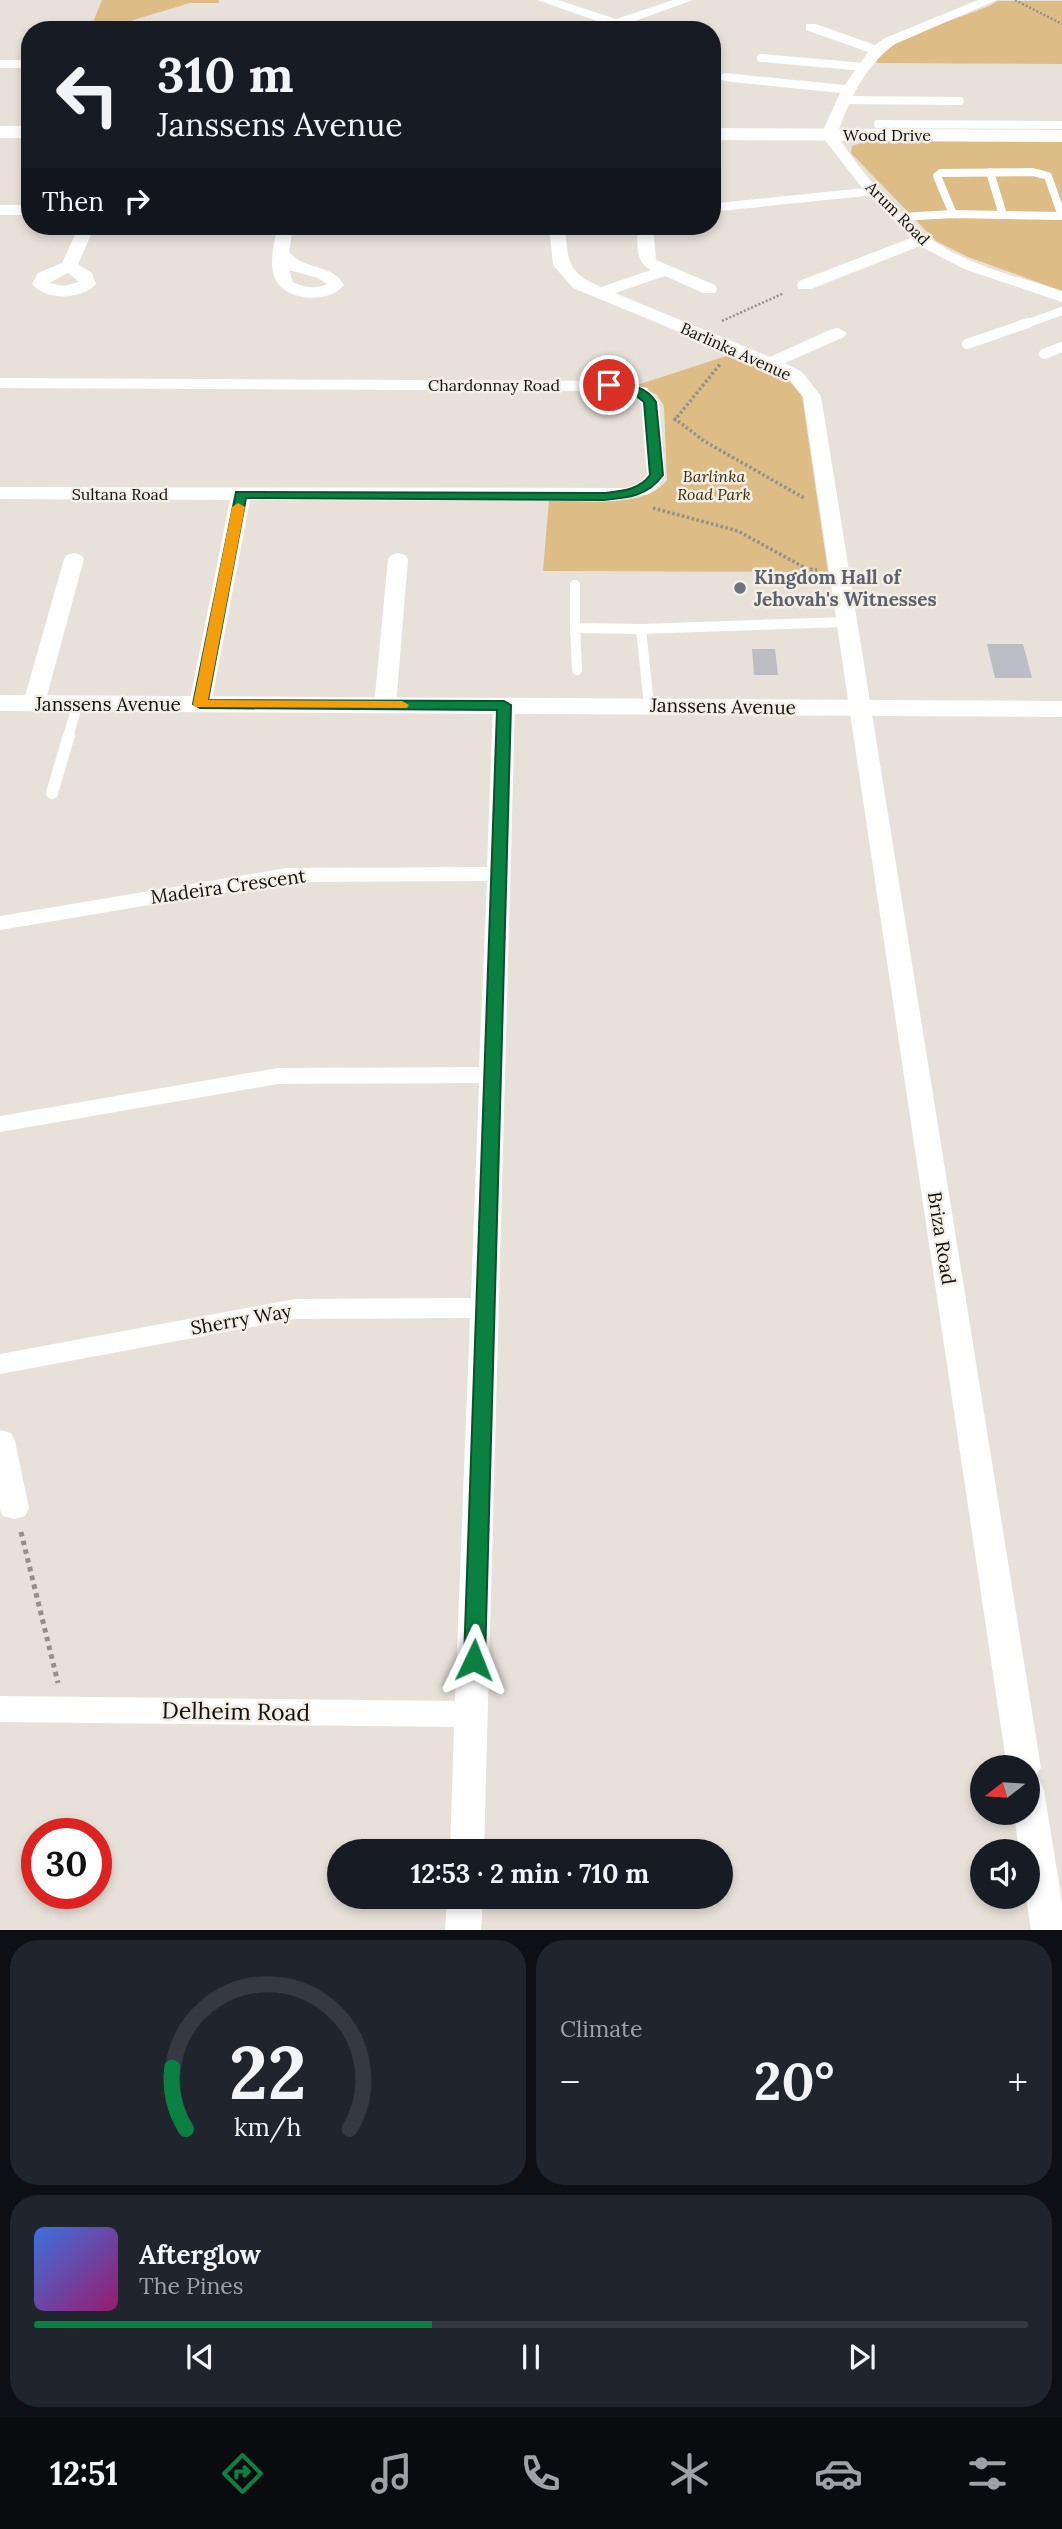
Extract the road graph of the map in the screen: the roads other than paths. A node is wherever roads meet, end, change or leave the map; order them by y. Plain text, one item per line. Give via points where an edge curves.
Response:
1 (544, 0) edge
2 (686, 0) edge
3 (990, 0) edge
4 (609, 21) edge
5 (621, 21) edge
6 (811, 27) dead end
7 (876, 50) junction
8 (761, 58) dead end
9 (0, 64) edge
10 (21, 64) edge
11 (864, 67) junction
12 (724, 78) dead end
13 (848, 95) junction
14 (960, 102) dead end
15 (878, 124) dead end
16 (1062, 125) edge
17 (1038, 130) junction
18 (0, 131) edge
19 (21, 132) edge
20 (721, 134) edge
21 (829, 135) junction
22 (1062, 136) edge
23 (990, 172) junction
24 (875, 191) junction
25 (721, 206) edge
26 (0, 210) edge
27 (21, 210) edge
28 (953, 214) junction
29 (1003, 215) junction
30 (1062, 216) edge
31 (900, 217) junction
32 (83, 235) edge
33 (284, 235) edge
34 (557, 235) edge
35 (646, 235) edge
36 (921, 240) junction
37 (282, 253) dead end
38 (69, 266) dead end
39 (663, 271) junction
40 (805, 285) road end
41 (709, 289) dead end
42 (599, 293) junction
43 (1062, 297) edge
44 (1062, 311) edge
45 (838, 333) dead end
46 (967, 344) dead end
47 (1062, 347) edge
48 (1044, 354) dead end
49 (770, 363) junction
50 (0, 383) edge
51 (0, 494) edge
52 (241, 495) junction
53 (74, 559) dead end
54 (398, 559) dead end
55 (575, 584) dead end
56 (845, 622) junction
57 (575, 628) junction
58 (641, 629) junction
59 (577, 670) dead end
60 (0, 703) edge
61 (34, 703) junction
62 (78, 703) junction
63 (200, 704) junction
64 (385, 705) junction
65 (504, 705) junction
66 (649, 705) junction
67 (860, 708) junction
68 (1062, 709) edge
69 (52, 793) dead end
70 (500, 874) junction
71 (0, 923) edge
72 (494, 1075) junction
73 (0, 1124) edge
74 (485, 1308) junction
75 (0, 1364) edge
76 (0, 1441) edge
77 (14, 1508) road end
78 (0, 1709) edge
79 (473, 1714) junction
80 (1022, 1755) edge
81 (1032, 1825) edge
82 (468, 1839) edge
83 (464, 1909) edge
84 (463, 1930) edge
85 (1049, 1930) edge

1 - 4 street
2 - 5 street
3 - 7 street
6 - 7 street
7 - 11 street
8 - 11 lane
9 - 10 street
11 - 13 street
12 - 13 street
13 - 14 lane
13 - 21 street
15 - 17 lane
16 - 17 lane
17 - 21 street, Wood Drive
17 - 22 street, Wood Drive
18 - 19 street
20 - 21 street, Wood Drive
21 - 24 street, Arum Road
23 - 28 lane via 938,174
23 - 29 lane
23 - 30 lane via 1046,174
24 - 25 lane
24 - 31 street, Arum Road
26 - 27 street
28 - 29 lane
28 - 31 lane
29 - 30 lane
31 - 36 street, Arum Road
32 - 38 street
33 - 37 street
34 - 42 street, Barlinka Avenue via 561,268 579,285
35 - 39 street via 647,259
36 - 40 street
36 - 43 street, Arum Road via 953,258
39 - 41 street
39 - 42 street
42 - 49 street, Barlinka Avenue
44 - 46 lane
45 - 49 street
47 - 48 lane
49 - 56 street, Barlinka Avenue via 796,376 812,397
50 - 52 street, Chardonnay Road via 609,385 634,389 650,402 655,480 640,490 615,495
51 - 52 street, Sultana Road
52 - 63 street
53 - 61 street
54 - 64 street
55 - 57 lane
56 - 58 lane
56 - 67 street, Barlinka Avenue
57 - 58 lane
57 - 59 lane
58 - 66 lane
60 - 61 street, Janssens Avenue
61 - 62 street, Janssens Avenue
62 - 63 street, Janssens Avenue
62 - 69 lane
63 - 64 street, Janssens Avenue
64 - 65 street, Janssens Avenue
65 - 66 street, Janssens Avenue
65 - 70 street
66 - 67 street, Janssens Avenue
67 - 68 street, Janssens Avenue
67 - 80 street, Briza Road
70 - 71 street, Madeira Crescent via 287,875
70 - 72 street
72 - 73 street via 278,1076
72 - 74 street
74 - 75 street, Sherry Way via 295,1309
74 - 79 street
76 - 77 street
78 - 79 street, Delheim Road
79 - 82 street
81 - 85 street
83 - 84 street

